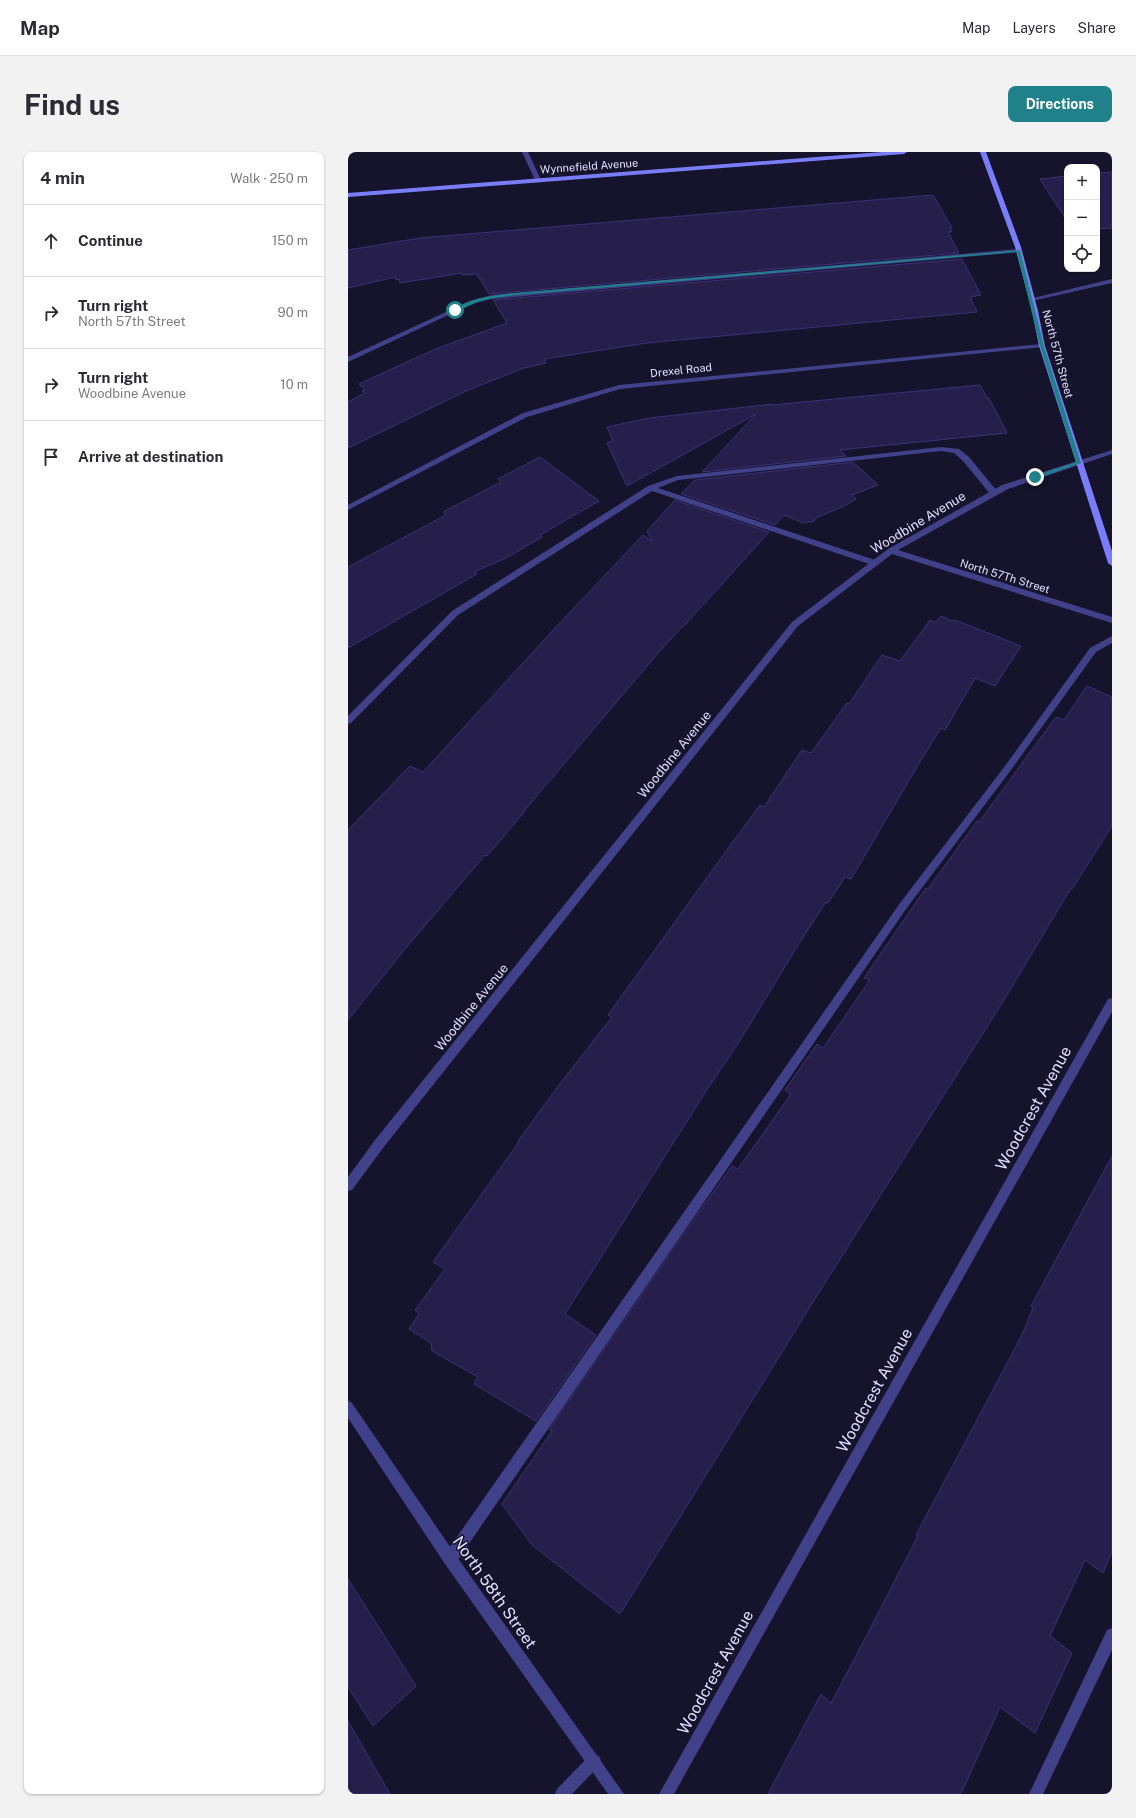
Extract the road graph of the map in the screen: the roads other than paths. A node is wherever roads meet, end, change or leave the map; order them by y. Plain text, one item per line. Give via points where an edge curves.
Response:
1 (525, 152) edge
2 (904, 152) edge
3 (983, 152) edge
4 (538, 180) junction
5 (348, 195) edge
6 (1019, 251) junction
7 (1112, 281) edge
8 (1032, 299) junction
9 (1042, 346) junction
10 (348, 360) edge
11 (1112, 452) edge
12 (1079, 463) junction
13 (651, 488) junction
14 (994, 493) junction
15 (348, 508) edge
16 (891, 551) junction
17 (875, 563) junction
18 (1112, 563) edge
19 (1112, 620) edge
20 (1112, 639) edge
21 (348, 721) edge
22 (1112, 1002) edge
23 (348, 1186) edge
24 (348, 1408) edge
25 (450, 1559) junction
26 (1112, 1635) edge
27 (594, 1761) junction
28 (562, 1794) edge
29 (617, 1794) edge
30 (666, 1794) edge
31 (1036, 1794) edge

1 - 4 street
2 - 4 street, Wynnefield Avenue
3 - 6 street, North 57th Street
4 - 5 street, Wynnefield Avenue
6 - 8 street, North 57th Street
6 - 10 street via 492,297 472,302
7 - 8 street
8 - 9 street, North 57th Street
9 - 12 street, North 57th Street
9 - 15 street, Drexel Road via 620,387 525,415
11 - 12 street, Woodbine Avenue
12 - 14 street, Woodbine Avenue
12 - 18 street, North 57th Street
13 - 14 street via 678,478 941,449 956,451 961,455
13 - 17 street
13 - 21 street via 454,613
14 - 16 street, Woodbine Avenue
16 - 17 street, Woodbine Avenue
16 - 19 street, North 57Th Street
17 - 23 street, Woodbine Avenue via 795,624
20 - 25 street via 1093,650 1008,768 903,906
22 - 30 street, Woodcrest Avenue
24 - 25 street, North 58th Street
25 - 27 street, North 58th Street
26 - 31 street
27 - 28 street
27 - 29 street, North 58th Street

